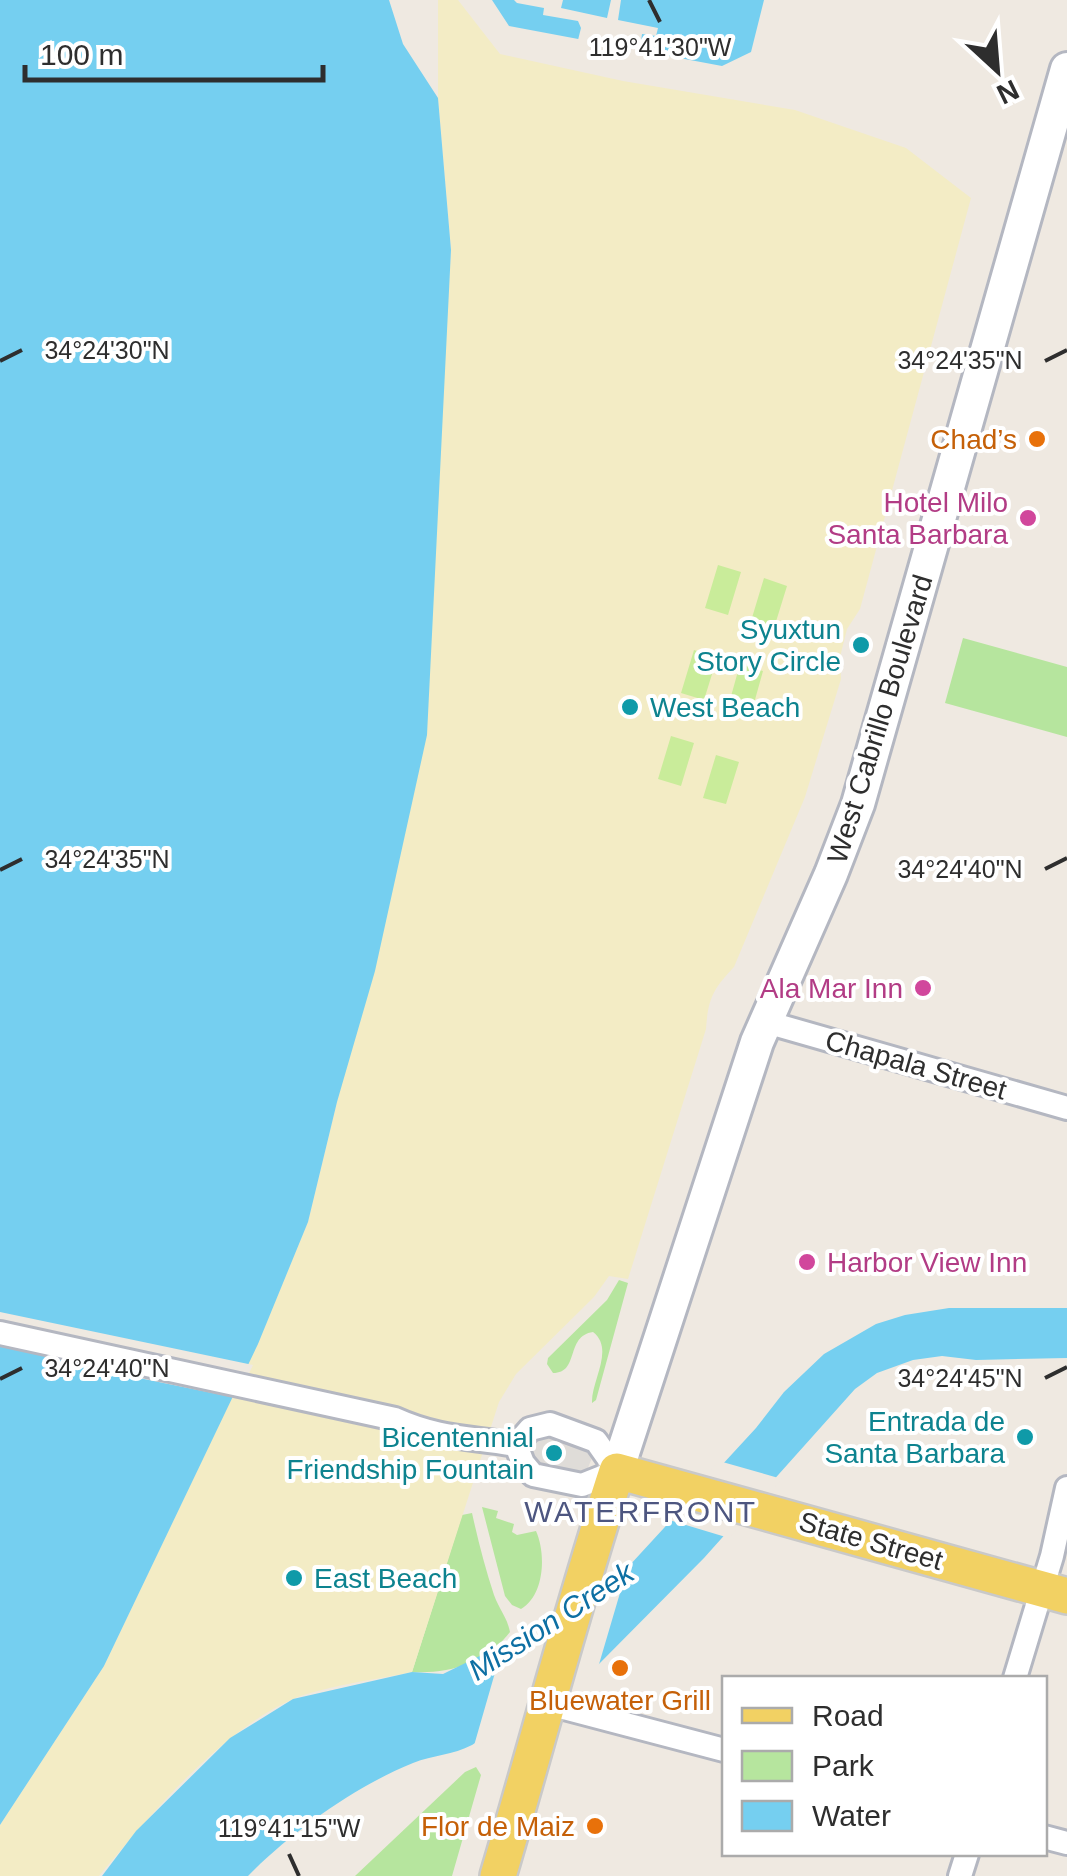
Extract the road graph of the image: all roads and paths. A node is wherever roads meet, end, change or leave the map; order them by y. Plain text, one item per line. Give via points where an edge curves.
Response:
1 (1067, 69) edge
2 (1058, 142) edge
3 (766, 1022) junction
4 (1067, 1108) edge
5 (0, 1333) edge
6 (516, 1445) junction
7 (617, 1471) junction
8 (1067, 1488) edge
9 (1054, 1592) edge
10 (1016, 1676) edge
11 (549, 1702) junction
12 (722, 1749) edge
13 (498, 1876) edge

1 - 2 main road, West Cabrillo Boulevard
2 - 3 main road, West Cabrillo Boulevard via 858,804
3 - 4 street, Chapala Street
3 - 7 main road, West Cabrillo Boulevard
5 - 6 street via 395,1419 452,1438
6 - 7 street via 534,1475 582,1485
6 - 7 street via 530,1429 550,1424 596,1442
7 - 9 main road, State Street
7 - 11 main road
8 - 9 street via 1052,1556
9 - 10 street
11 - 12 street
11 - 13 main road

